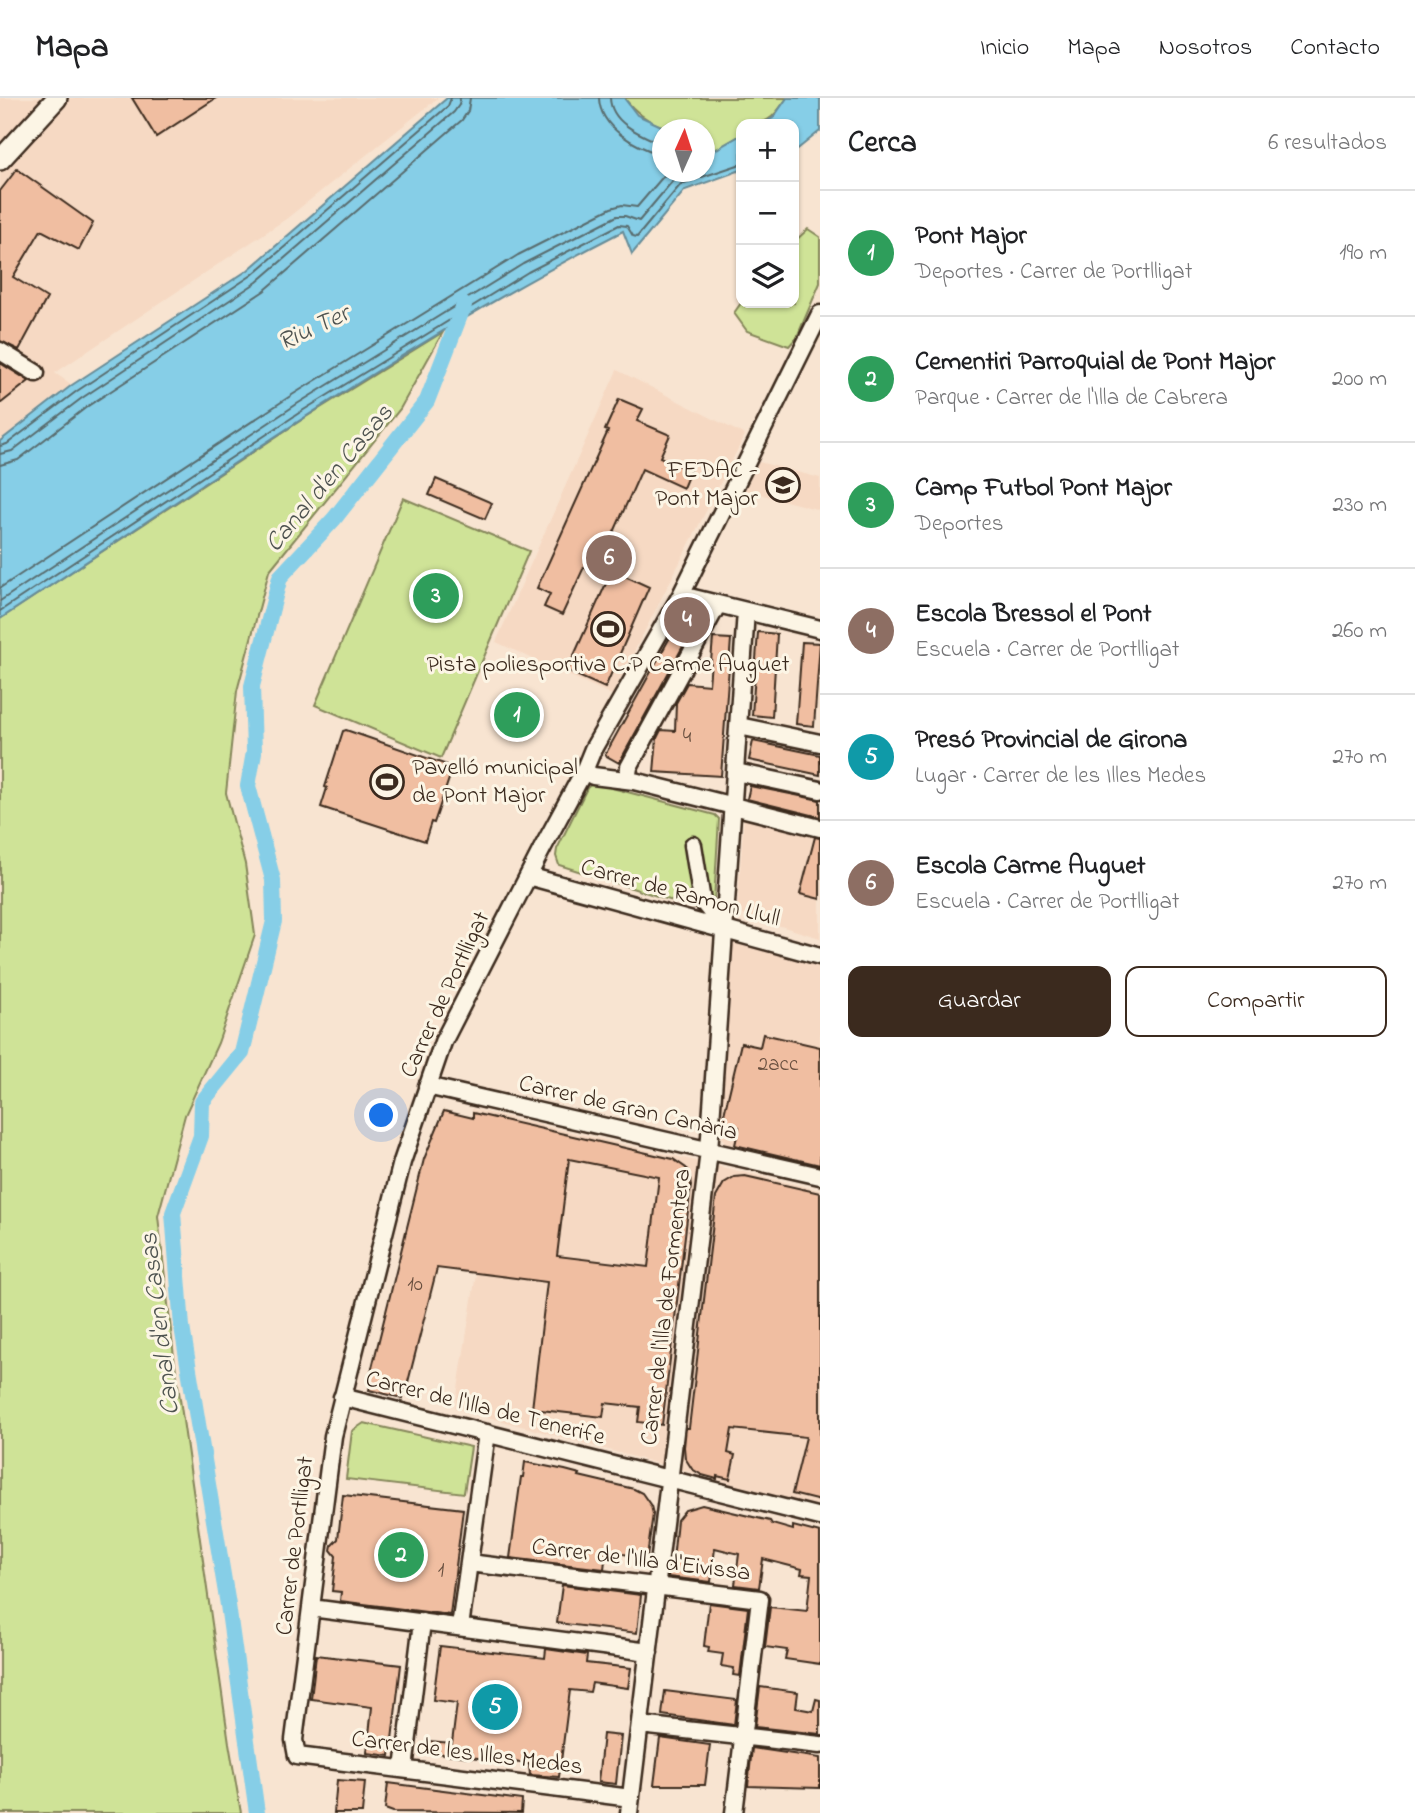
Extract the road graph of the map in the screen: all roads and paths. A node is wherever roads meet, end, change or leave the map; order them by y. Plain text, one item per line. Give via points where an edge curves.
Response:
1 (57, 98) edge
2 (0, 160) edge
3 (820, 314) edge
4 (0, 351) edge
5 (36, 373) dead end
6 (681, 595) junction
7 (718, 604) junction
8 (746, 611) junction
9 (820, 629) edge
10 (739, 726) junction
11 (820, 743) edge
12 (584, 771) junction
13 (736, 772) junction
14 (627, 780) junction
15 (820, 790) edge
16 (732, 805) junction
17 (820, 828) edge
18 (693, 845) dead end
19 (528, 876) junction
20 (725, 929) junction
21 (820, 956) edge
22 (427, 1086) junction
23 (709, 1151) junction
24 (820, 1176) edge
25 (342, 1397) junction
26 (487, 1433) junction
27 (669, 1479) junction
28 (820, 1517) edge
29 (469, 1563) junction
30 (656, 1586) junction
31 (311, 1608) junction
32 (422, 1622) junction
33 (460, 1627) junction
34 (649, 1652) junction
35 (640, 1725) junction
36 (744, 1737) junction
37 (820, 1745) edge
38 (298, 1756) joint
39 (404, 1769) junction
40 (630, 1805) edge
41 (734, 1813) edge

1 - 2 street
3 - 6 street, Carrer de Portlligat
4 - 5 street
6 - 7 street
6 - 12 street, Carrer de Portlligat
7 - 8 street
7 - 14 street via 629,767
8 - 9 street
8 - 10 street, Carrer de l'Illa de Formentera
10 - 11 street
10 - 13 street, Carrer de l'Illa de Formentera
12 - 14 street
12 - 19 street, Carrer de Portlligat
13 - 15 street
13 - 16 street, Carrer de l'Illa de Formentera
14 - 16 street
16 - 17 street
16 - 20 street, Carrer de l'Illa de Formentera
18 - 20 street via 702,901
19 - 20 street, Carrer de Ramon Llull
19 - 22 street, Carrer de Portlligat via 443,1042
20 - 21 street, Carrer de Ramon Llull
20 - 23 street, Carrer de l'Illa de Formentera
22 - 23 street, Carrer de Gran Canària
22 - 25 street, Carrer de Portlligat via 402,1162
23 - 24 street, Carrer de Gran Canària
23 - 27 street, Carrer de l'Illa de Formentera
25 - 26 street, Carrer de l'Illa de Tenerife
25 - 31 street, Carrer de Portlligat
26 - 27 street, Carrer de l'Illa de Tenerife
26 - 29 street
27 - 28 street, Carrer de l'Illa de Tenerife
27 - 30 street, Carrer de l'Illa de Formentera
29 - 30 street, Carrer de l'Illa d'Eivissa
29 - 33 street
30 - 34 street, Carrer de l'Illa de Formentera
30 - 36 street, Carrer de l'Illa d'Eivissa via 760,1599
31 - 32 street
31 - 38 street, Carrer de Portlligat via 294,1740
32 - 33 street
32 - 39 street
33 - 34 street
34 - 35 street, Carrer de l'Illa de Formentera
35 - 36 street
35 - 40 street, Carrer de l'Illa de Formentera
36 - 37 street
36 - 41 street, Carrer de l'Illa d'Eivissa
38 - 39 street, Carrer de les Illes Medes
39 - 40 street, Carrer de les Illes Medes

